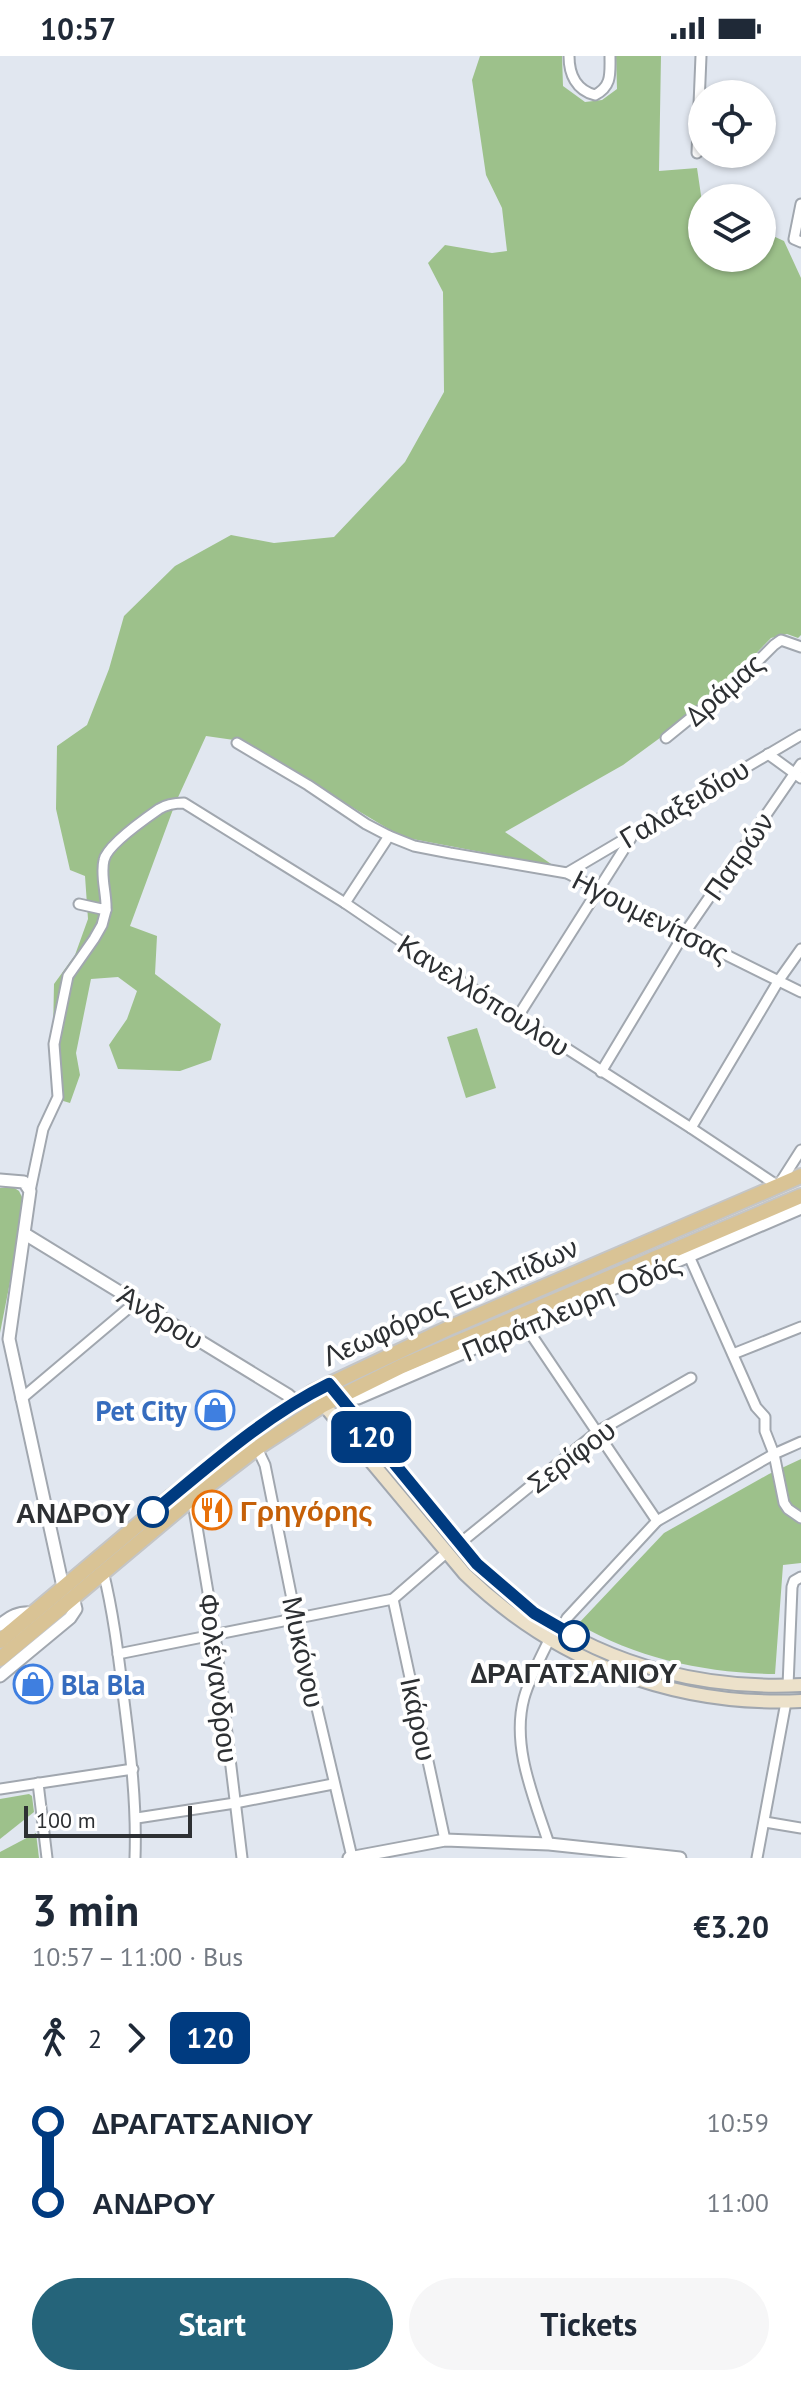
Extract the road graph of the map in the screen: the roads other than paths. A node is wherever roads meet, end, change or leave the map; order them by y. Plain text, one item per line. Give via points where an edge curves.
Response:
1 (569, 56) edge
2 (610, 56) edge
3 (701, 56) edge
4 (700, 80) edge
5 (801, 204) edge
6 (798, 240) edge
7 (801, 647) edge
8 (801, 735) edge
9 (666, 738) dead end
10 (237, 743) dead end
11 (768, 754) junction
12 (801, 764) edge
13 (798, 776) edge
14 (633, 835) junction
15 (389, 836) junction
16 (567, 873) junction
17 (599, 889) junction
18 (345, 903) junction
19 (79, 904) dead end
20 (106, 910) junction
21 (684, 934) junction
22 (801, 949) edge
23 (779, 980) junction
24 (801, 992) edge
25 (517, 1018) junction
26 (601, 1072) junction
27 (691, 1128) junction
28 (801, 1150) edge
29 (801, 1176) edge
30 (0, 1180) edge
31 (778, 1186) junction
32 (30, 1191) junction
33 (801, 1196) edge
34 (801, 1208) edge
35 (25, 1234) junction
36 (689, 1256) junction
37 (137, 1301) junction
38 (526, 1327) junction
39 (801, 1327) edge
40 (733, 1354) junction
41 (691, 1378) dead end
42 (329, 1384) junction
43 (313, 1392) junction
44 (339, 1397) junction
45 (21, 1399) junction
46 (296, 1402) junction
47 (323, 1405) junction
48 (597, 1432) junction
49 (801, 1442) edge
50 (257, 1448) junction
51 (774, 1454) junction
52 (191, 1499) junction
53 (801, 1518) edge
54 (657, 1521) junction
55 (459, 1544) junction
56 (446, 1553) junction
57 (103, 1571) junction
58 (797, 1579) edge
59 (68, 1592) junction
60 (393, 1599) junction
61 (32, 1613) junction
62 (296, 1619) junction
63 (0, 1625) edge
64 (561, 1629) junction
65 (215, 1634) junction
66 (549, 1640) junction
67 (0, 1641) edge
68 (118, 1654) junction
69 (0, 1659) edge
70 (0, 1676) edge
71 (795, 1686) edge
72 (801, 1701) edge
73 (786, 1702) junction
74 (133, 1769) junction
75 (38, 1783) junction
76 (333, 1784) junction
77 (0, 1789) edge
78 (235, 1803) junction
79 (137, 1818) junction
80 (765, 1822) junction
81 (801, 1828) edge
82 (445, 1840) junction
83 (549, 1844) junction
84 (563, 1852) edge
85 (391, 1853) edge
86 (47, 1858) edge
87 (135, 1858) edge
88 (242, 1858) edge
89 (350, 1858) edge
90 (680, 1858) edge
91 (757, 1858) edge

1 - 2 street via 573,79 595,95 611,79
3 - 4 street
5 - 6 street
7 - 9 street, Δράμας via 781,640
8 - 11 street, Γαλαξειδίου
10 - 15 street, Ηγουμενίτσας
11 - 13 street
11 - 14 street, Γαλαξειδίου
12 - 13 street, Πατρών
13 - 21 street, Πατρών
14 - 16 street, Γαλαξειδίου
14 - 17 street
15 - 16 street, Ηγουμενίτσας via 414,846
15 - 18 street
16 - 17 street, Ηγουμενίτσας
17 - 21 street, Ηγουμενίτσας
17 - 25 street
18 - 20 street, Κανελλόπουλου via 179,802 160,808 109,850 103,877
18 - 25 street, Κανελλόπουλου
19 - 20 street
20 - 32 street via 94,939 68,976 54,1044 58,1097 43,1129
21 - 23 street, Ηγουμενίτσας
21 - 26 street, Πατρών
22 - 23 street
23 - 24 street, Ηγουμενίτσας
23 - 27 street
25 - 26 street, Κανελλόπουλου
26 - 27 street, Κανελλόπουλου
27 - 31 street, Κανελλόπουλου
28 - 31 street
29 - 31 main road, Λεωφόρος Ευελπίδων
30 - 32 street via 24,1182
31 - 42 main road, Λεωφόρος Ευελπίδων
32 - 35 street
33 - 44 main road, Λεωφόρος Ευελπίδων
34 - 36 street, Παράπλευρη Οδός
35 - 37 street, Άνδρου
35 - 45 street via 9,1339
36 - 38 street, Παράπλευρη Οδός
36 - 40 street
37 - 45 street
37 - 46 street, Άνδρου
38 - 44 street, Παράπλευρη Οδός via 358,1398
38 - 48 street
39 - 40 street
40 - 51 street via 765,1417
41 - 48 street, Σερίφου
42 - 43 main road, Λεωφόρος Ευελπίδων
42 - 44 main road
43 - 46 main road, Λεωφόρος Ευελπίδων
43 - 47 main road
44 - 47 main road, Λεωφόρος Ευελπίδων
44 - 55 main road
45 - 59 street
46 - 59 main road, Λεωφόρος Ευελπίδων via 183,1487
47 - 50 main road, Λεωφόρος Ευελπίδων
47 - 56 main road
48 - 54 street
48 - 55 street, Σερίφου
49 - 51 street
50 - 52 main road, Λεωφόρος Ευελπίδων
50 - 62 street, Μυκόνου via 265,1465
51 - 53 street via 784,1503
51 - 54 street
52 - 57 main road, Λεωφόρος Ευελπίδων
52 - 65 street, Φολέγανδρου
54 - 64 street
55 - 64 main road via 512,1596
56 - 60 street
56 - 66 main road via 493,1601
57 - 59 main road, Λεωφόρος Ευελπίδων
57 - 68 street
58 - 71 street
59 - 61 main road, Λεωφόρος Ευελπίδων
59 - 69 main road, Λεωφόρος Ευελπίδων
59 - 70 street via 76,1609 70,1618
60 - 62 street
60 - 82 street, Ικάρου
61 - 63 street via 11,1616
61 - 67 main road, Λεωφόρος Ευελπίδων
62 - 65 street
62 - 76 street, Μυκόνου
64 - 71 main road via 630,1663 667,1673 733,1684
65 - 68 street
65 - 78 street, Φολέγανδρου
66 - 73 main road via 626,1677 663,1688
66 - 83 street via 524,1700 520,1733 529,1785
68 - 74 street
72 - 73 main road
73 - 80 street
74 - 75 street
74 - 79 street
75 - 77 street
75 - 86 street
76 - 78 street
76 - 89 street, Μυκόνου
78 - 79 street
78 - 88 street, Φολέγανδρου
79 - 87 street
80 - 81 street
80 - 91 street
82 - 83 street
82 - 85 street
83 - 84 street
84 - 90 street
85 - 89 street

